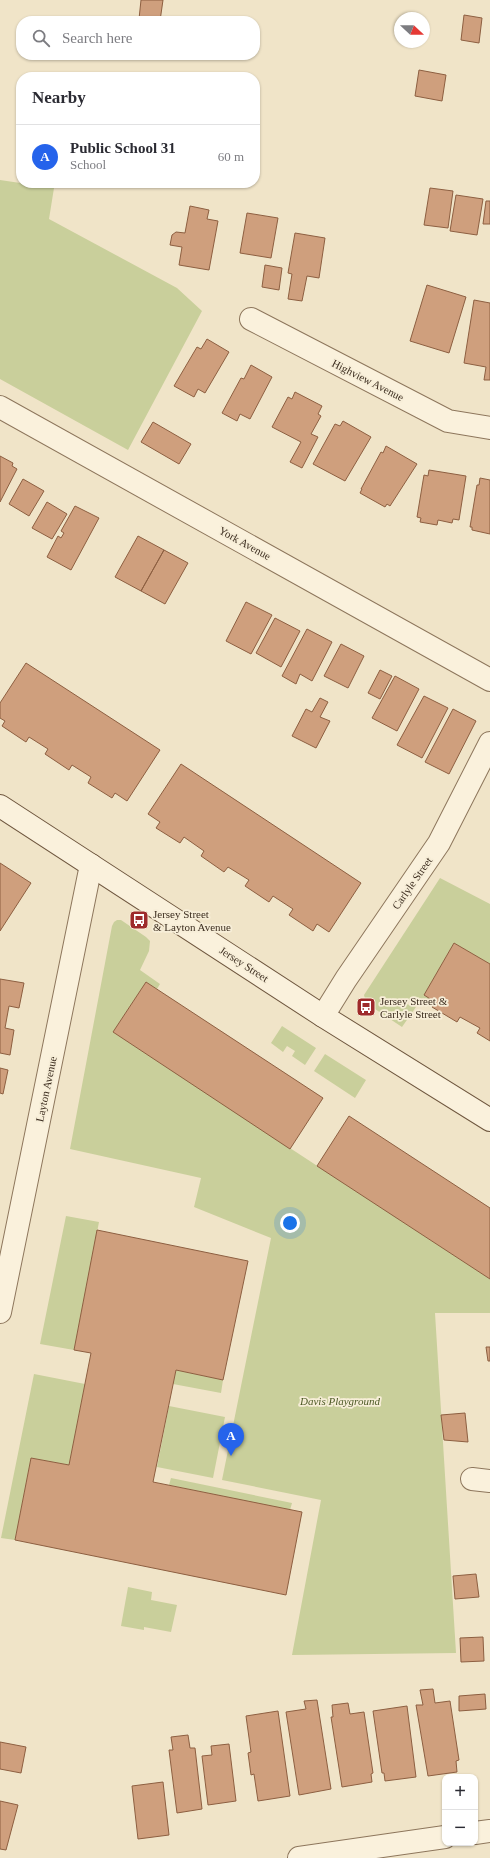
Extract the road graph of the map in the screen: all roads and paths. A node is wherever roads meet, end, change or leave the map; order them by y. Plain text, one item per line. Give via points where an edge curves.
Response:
1 (251, 319) dead end
2 (0, 407) edge
3 (490, 428) edge
4 (490, 680) edge
5 (490, 743) edge
6 (0, 806) edge
7 (91, 865) junction
8 (323, 1016) junction
9 (490, 1120) edge
10 (0, 1312) edge
11 (490, 1831) edge
12 (478, 1833) edge
13 (442, 1837) edge
14 (299, 1858) edge

1 - 3 street, Highview Avenue via 448,422
2 - 4 street, York Avenue
5 - 8 street, Carlyle Street via 439,843
6 - 7 street, Jersey Street
7 - 8 street, Jersey Street
7 - 10 street, Layton Avenue
8 - 9 street, Jersey Street
11 - 12 street
13 - 14 street

